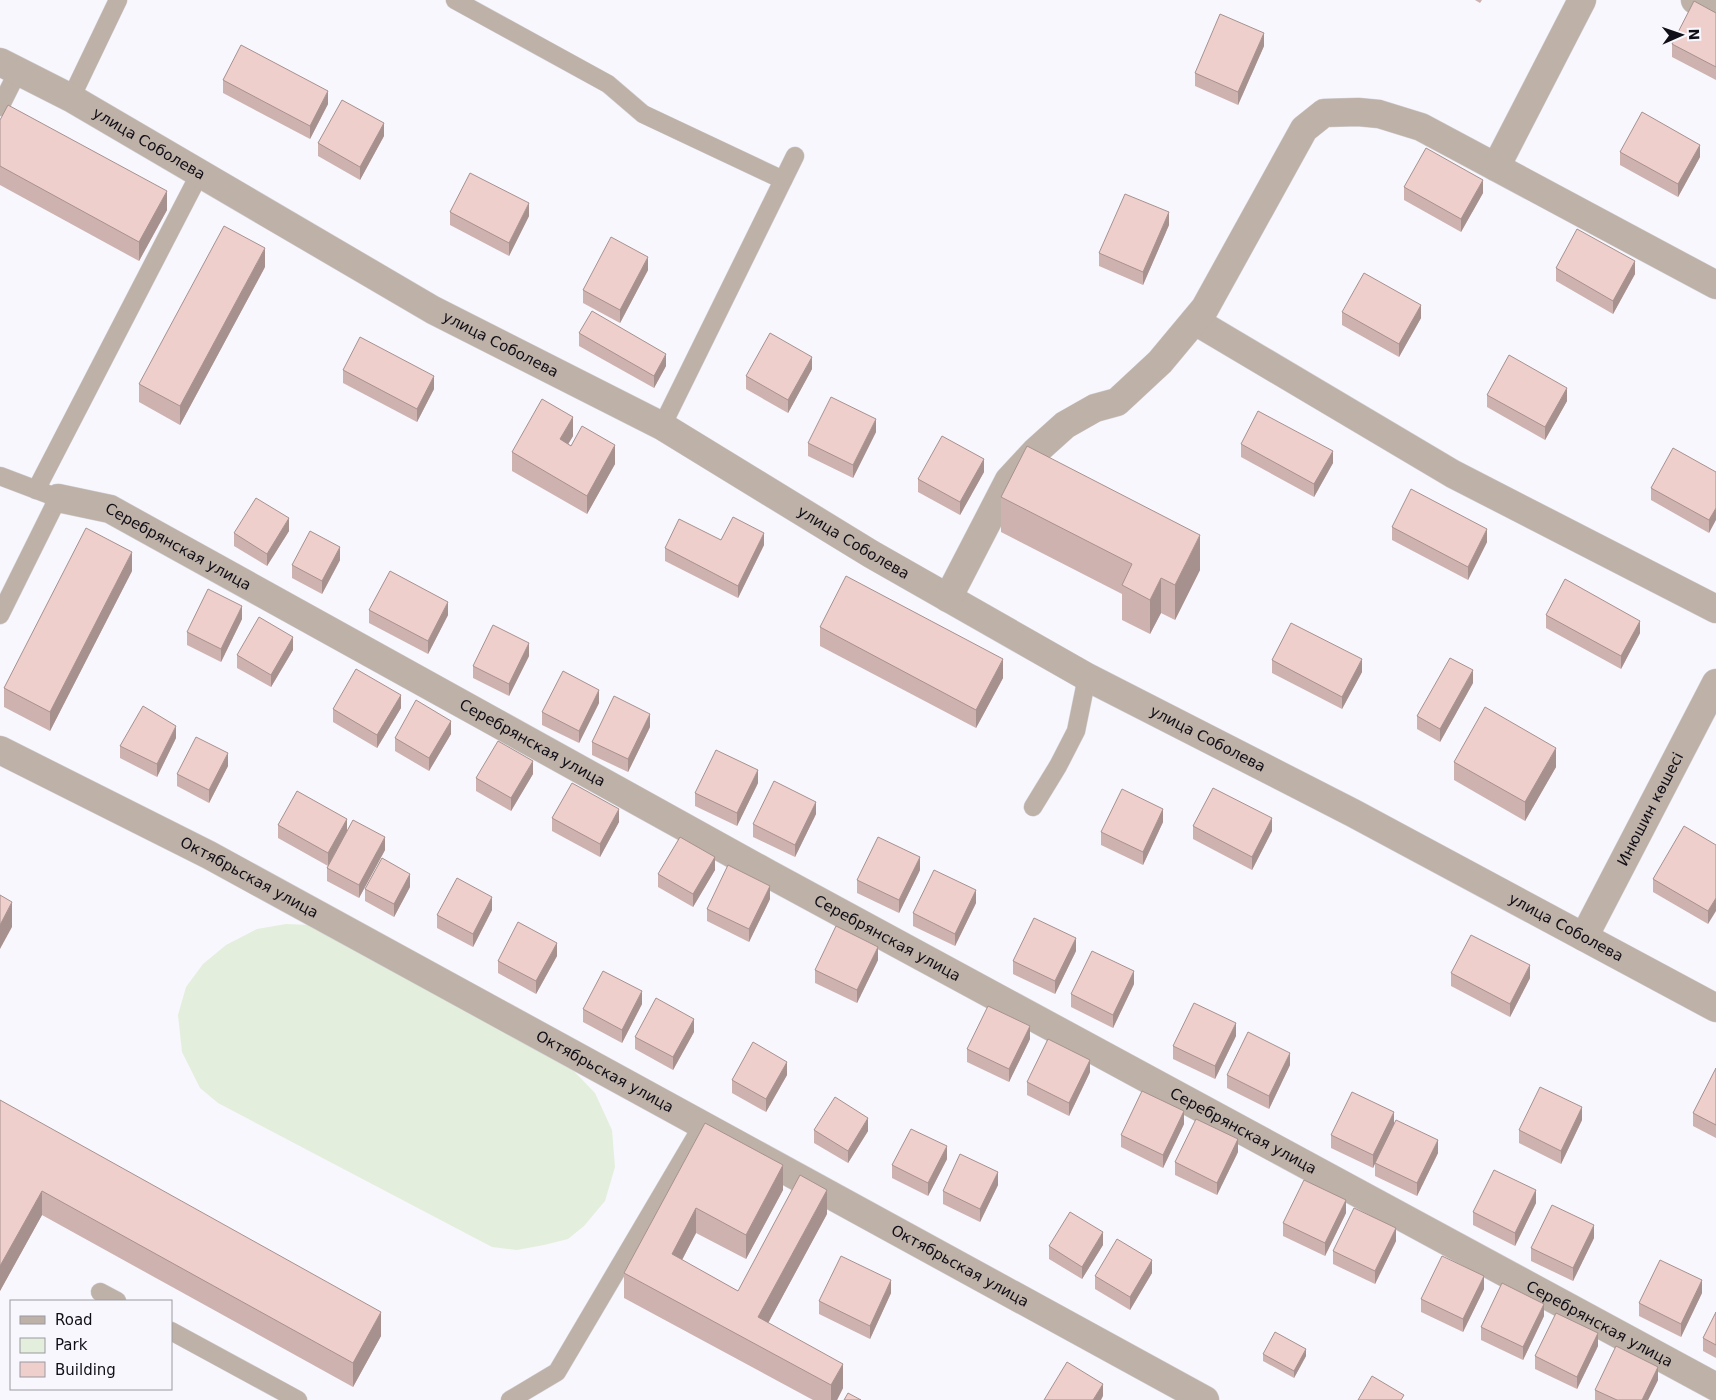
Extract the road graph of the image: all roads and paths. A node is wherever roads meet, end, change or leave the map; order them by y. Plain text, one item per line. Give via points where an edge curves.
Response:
1 (118, 0) edge
2 (455, 0) edge
3 (1582, 0) edge
4 (1695, 0) edge
5 (1716, 11) edge
6 (9, 66) edge
7 (71, 98) junction
8 (0, 107) edge
9 (795, 156) dead end
10 (1496, 168) junction
11 (200, 173) junction
12 (783, 180) junction
13 (1716, 285) edge
14 (1195, 321) junction
15 (662, 426) junction
16 (0, 476) edge
17 (47, 494) junction
18 (948, 598) junction
19 (1716, 609) edge
20 (0, 615) edge
21 (1087, 676) junction
22 (1716, 683) edge
23 (0, 750) edge
24 (1033, 807) dead end
25 (1584, 937) junction
26 (1716, 1008) edge
27 (702, 1126) junction
28 (100, 1292) dead end
29 (115, 1300) edge
30 (172, 1332) edge
31 (1716, 1387) edge
32 (1175, 1393) edge
33 (298, 1400) edge
34 (510, 1400) edge
35 (1205, 1400) edge

1 - 7 lane
2 - 12 lane via 608,84 643,114
3 - 10 street
4 - 5 street
6 - 7 street, улица Соболева
6 - 8 lane
7 - 11 street, улица Соболева
9 - 12 lane
10 - 13 street
10 - 14 street via 1421,127 1379,114 1324,113 1304,129
11 - 15 street, улица Соболева via 433,310
11 - 17 lane
12 - 15 lane
14 - 18 street via 1160,362 1117,402 1095,408 1065,425 1010,480
14 - 19 street via 1453,474
15 - 18 street, улица Соболева
16 - 17 lane
17 - 20 lane
17 - 31 street, Серебрянская улица via 110,510 760,870
18 - 21 street, улица Соболева
21 - 24 lane via 1076,731
21 - 25 street, улица Соболева
22 - 25 street, Инюшин көшесі
23 - 27 street, Октябрьская улица via 209,855
25 - 26 street, улица Соболева
27 - 32 street, Октябрьская улица
27 - 34 lane via 557,1372
28 - 29 lane
30 - 33 lane
32 - 35 street, Октябрьская улица

